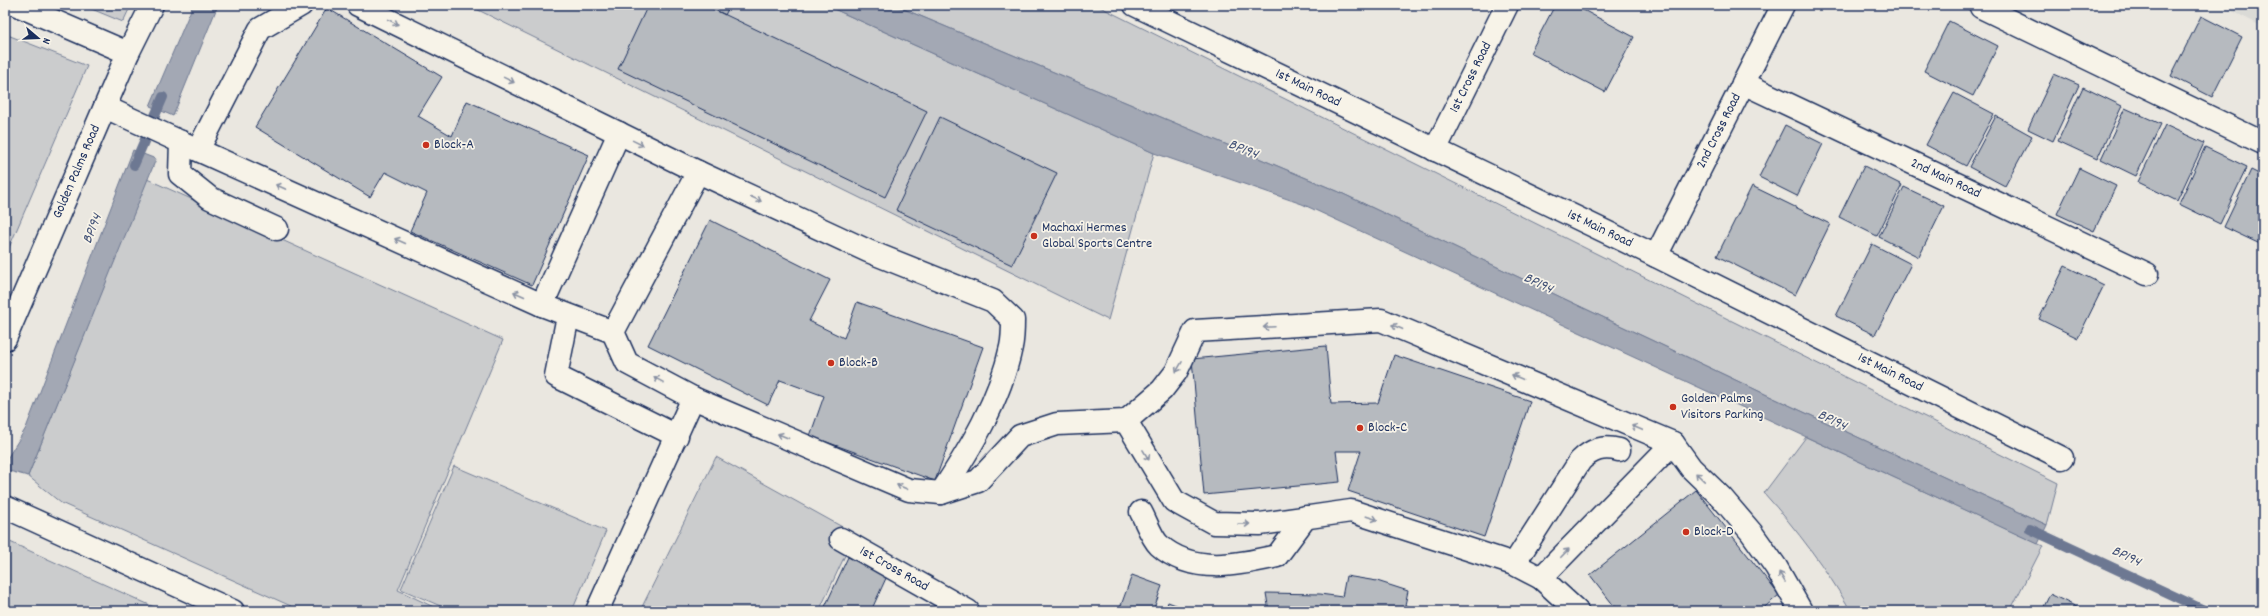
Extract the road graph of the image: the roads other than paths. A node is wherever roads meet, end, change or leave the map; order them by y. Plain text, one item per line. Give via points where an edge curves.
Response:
1 (17, 5) edge
2 (152, 5) edge
3 (301, 5) edge
4 (358, 5) edge
5 (1135, 5) edge
6 (1507, 5) edge
7 (1783, 5) edge
8 (1981, 8) dead end
9 (128, 53) junction
10 (1743, 83) junction
11 (105, 107) junction
12 (619, 133) junction
13 (2263, 143) edge
14 (190, 146) junction
15 (1436, 150) junction
16 (698, 172) junction
17 (277, 229) dead end
18 (1656, 256) junction
19 (2147, 274) dead end
20 (542, 305) junction
21 (566, 326) dead end
22 (614, 332) junction
23 (5, 339) edge
24 (693, 398) junction
25 (1126, 421) junction
26 (677, 436) junction
27 (1673, 443) junction
28 (1619, 450) dead end
29 (2062, 458) dead end
30 (941, 493) junction
31 (13, 511) edge
32 (1141, 512) dead end
33 (1306, 517) junction
34 (841, 539) dead end
35 (1514, 564) junction
36 (1541, 578) junction
37 (956, 608) edge
38 (232, 611) edge
39 (597, 611) edge
40 (1577, 611) edge
41 (1801, 611) edge

1 - 9 street
2 - 9 street, Golden Palms Road
3 - 14 street via 260,29
4 -> 12 street
5 - 15 street, 1st Main Road
6 - 15 street, 1st Cross Road
7 - 10 street, 2nd Cross Road
8 - 13 street
9 - 11 street, Golden Palms Road
10 - 18 street, 2nd Cross Road
10 - 19 street, 2nd Main Road
11 - 14 street
11 - 23 street, Golden Palms Road
12 -> 16 street
12 - 20 street
14 - 17 street via 180,174 210,198
20 -> 14 street
15 - 18 street, 1st Main Road
16 - 22 street
16 -> 30 street via 868,250 993,301 1013,320 1012,346 996,393 967,454
18 - 29 street, 1st Main Road
20 - 22 street
21 - 26 street via 556,376
24 -> 22 street via 628,362
24 - 26 street
30 -> 24 street via 909,490
27 -> 25 street via 1381,320 1195,331 1176,372 1162,390
25 - 30 street via 1057,424 1020,436 978,481
25 -> 33 street via 1174,501 1214,523 1260,524
26 - 39 street
36 -> 27 street
41 -> 27 street via 1776,567 1751,532 1722,498 1691,468
28 - 35 street via 1599,448 1588,453 1580,461
31 - 38 street
32 - 33 street via 1158,544 1182,559 1216,566 1277,556
33 -> 35 street via 1351,511
34 - 37 street, 1st Cross Road
35 - 36 street
36 - 40 street

